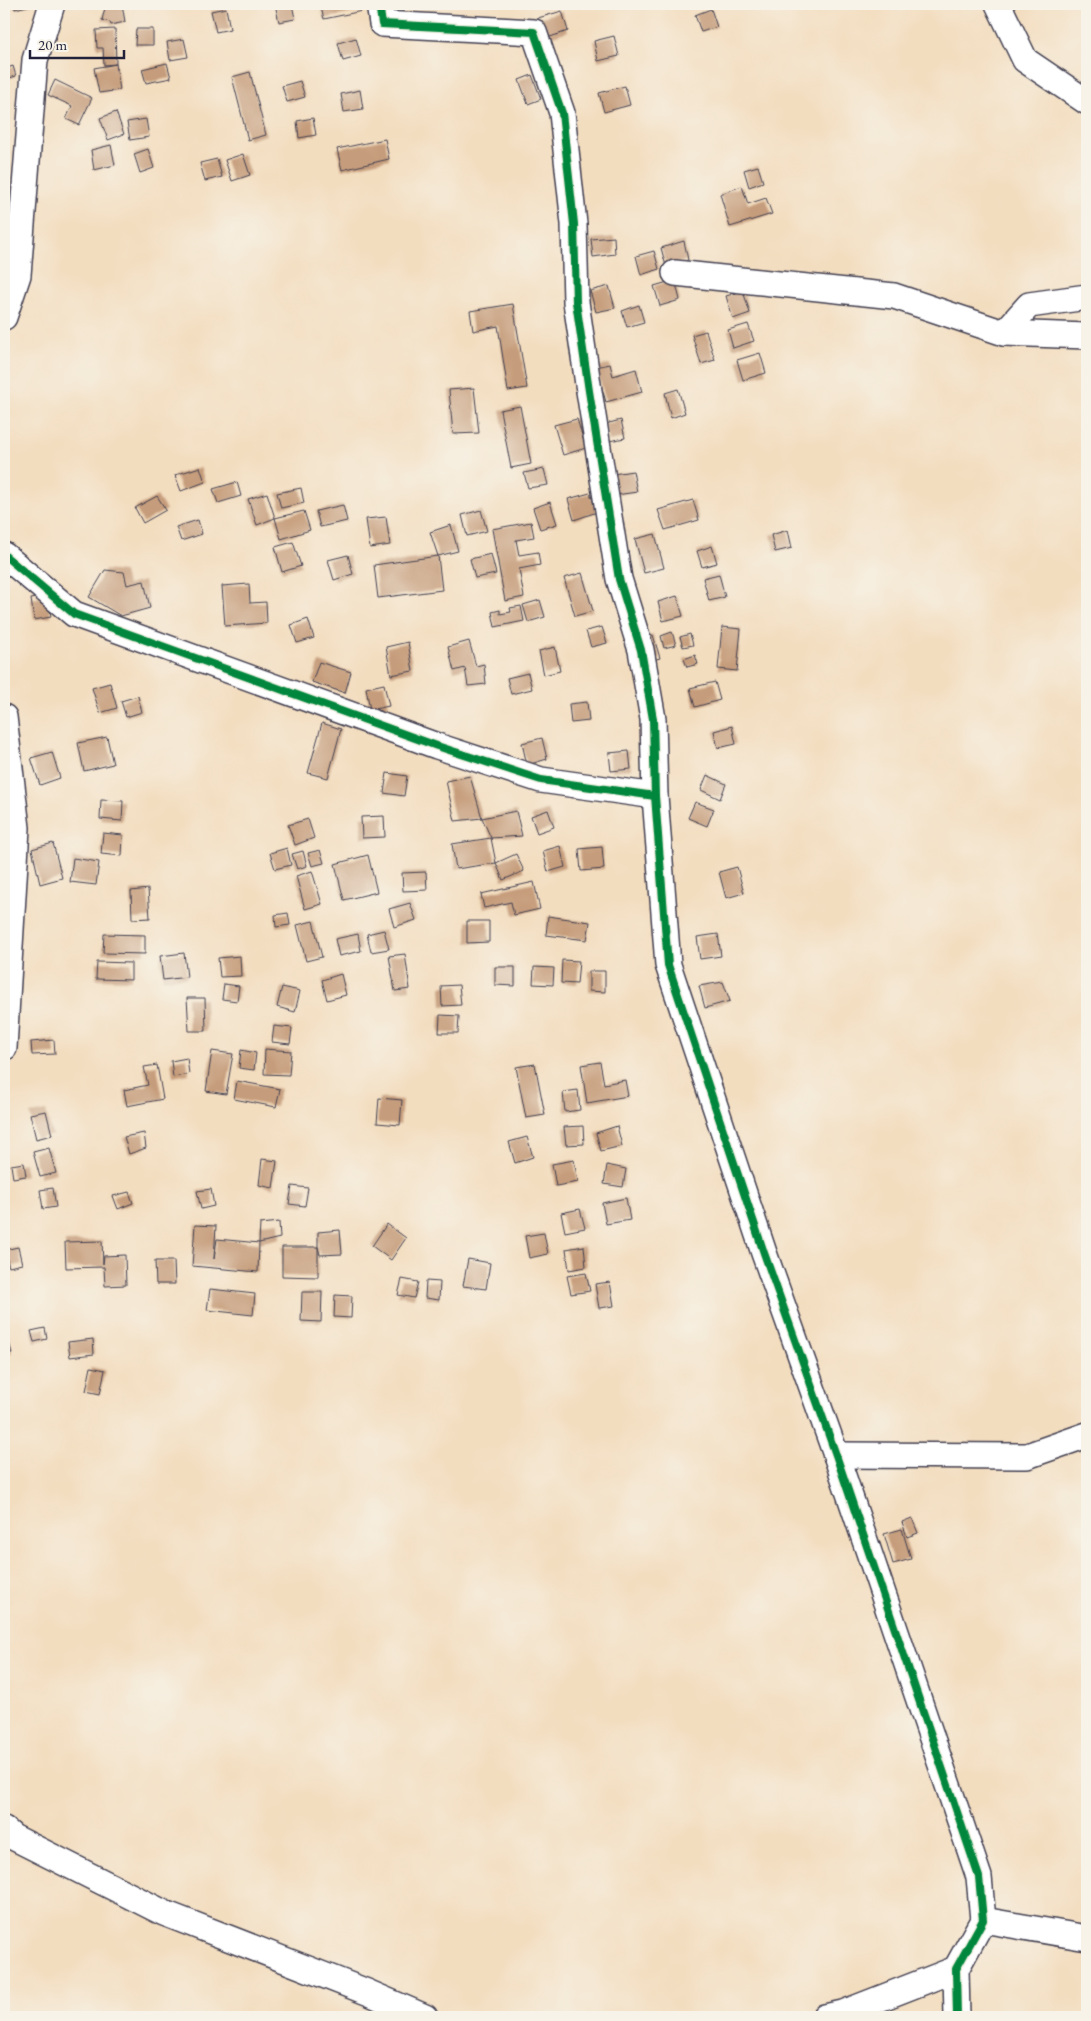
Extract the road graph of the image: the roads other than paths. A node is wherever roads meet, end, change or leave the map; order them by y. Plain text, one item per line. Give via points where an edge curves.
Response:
1 (52, 4) edge
2 (379, 4) edge
3 (998, 4) edge
4 (1087, 102) edge
5 (675, 273) dead end
6 (1087, 297) edge
7 (4, 317) edge
8 (1004, 333) junction
9 (1087, 336) edge
10 (4, 555) edge
11 (4, 734) edge
12 (655, 796) junction
13 (4, 1048) edge
14 (1087, 1435) edge
15 (836, 1455) junction
16 (4, 1829) edge
17 (983, 1920) junction
18 (1087, 1938) edge
19 (956, 1969) junction
20 (425, 2017) edge
21 (826, 2017) edge
22 (957, 2017) edge

1 - 7 street via 35,60 18,275
2 - 12 street via 382,24 534,32 562,113 574,224 576,302 619,579 640,650 653,719
3 - 4 street via 1025,60
5 - 8 street via 894,296
6 - 8 street via 1029,305
8 - 9 street
10 - 12 street via 74,614 437,746 541,780
11 - 13 street via 17,828
12 - 15 street via 668,965 764,1253
14 - 15 street via 1027,1456
15 - 17 street via 979,1877
16 - 20 street via 13,1837 164,1913
17 - 18 street
17 - 19 street
19 - 21 street
19 - 22 street

